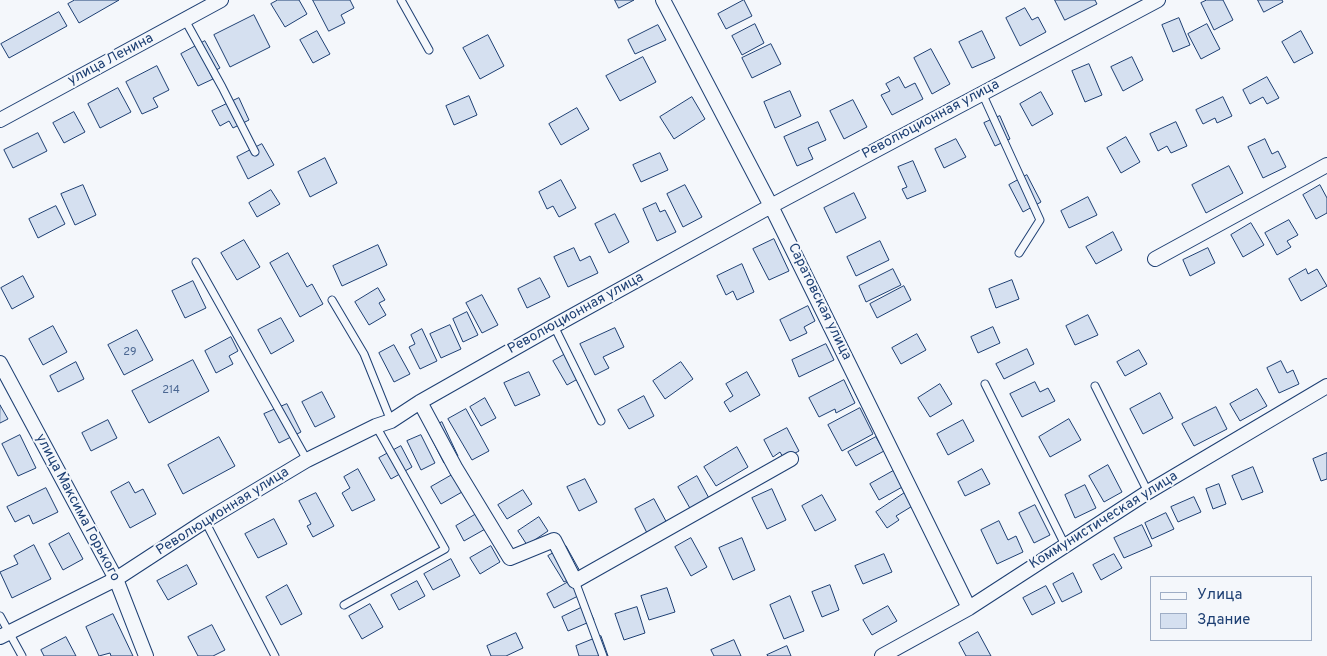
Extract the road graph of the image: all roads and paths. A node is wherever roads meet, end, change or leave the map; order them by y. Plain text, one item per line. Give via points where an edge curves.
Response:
1 (221, 0) edge
2 (401, 0) edge
3 (663, 0) edge
4 (1152, 1) edge
5 (185, 20) junction
6 (429, 50) dead end
7 (982, 92) junction
8 (0, 120) edge
9 (255, 152) dead end
10 (1327, 165) edge
11 (771, 206) junction
12 (1019, 253) dead end
13 (1156, 259) dead end
14 (196, 262) dead end
15 (332, 300) dead end
16 (554, 326) junction
17 (0, 363) edge
18 (985, 384) dead end
19 (1095, 386) dead end
20 (1327, 386) edge
21 (420, 402) junction
22 (391, 421) junction
23 (601, 421) dead end
24 (376, 426) junction
25 (791, 459) dead end
26 (307, 460) junction
27 (1148, 492) junction
28 (205, 521) junction
29 (1065, 545) junction
30 (116, 579) junction
31 (575, 581) junction
32 (344, 605) dead end
33 (969, 608) junction
34 (0, 616) edge
35 (5, 635) edge
36 (22, 656) edge
37 (146, 656) edge
38 (275, 656) edge
39 (602, 656) edge
40 (882, 656) edge

1 - 5 street, улица Ленина
2 - 6 lane
3 - 11 street, Саратовская улица
4 - 7 street, Революционная улица
5 - 8 street, улица Ленина
5 - 9 lane
7 - 11 street, Революционная улица
7 - 12 lane via 1040,220
10 - 13 street
11 - 16 street, Революционная улица
11 - 33 street, Саратовская улица
14 - 26 lane
15 - 22 lane via 364,354
16 - 21 street, Революционная улица
16 - 23 lane
17 - 30 street, улица Максима Горького
18 - 29 lane
19 - 27 lane
20 - 27 street, Коммунистическая улица
21 - 22 street, Революционная улица
21 - 31 street via 510,558 554,540
22 - 24 street, Революционная улица
24 - 26 street, Революционная улица
24 - 32 lane via 445,549
25 - 31 street
26 - 28 street, Революционная улица
27 - 29 street, Коммунистическая улица
28 - 30 street, Революционная улица
28 - 38 lane
29 - 33 street, Коммунистическая улица
30 - 35 street, Революционная улица
30 - 37 street, улица Максима Горького
31 - 39 lane
33 - 40 street, Коммунистическая улица
34 - 35 lane
35 - 36 lane

